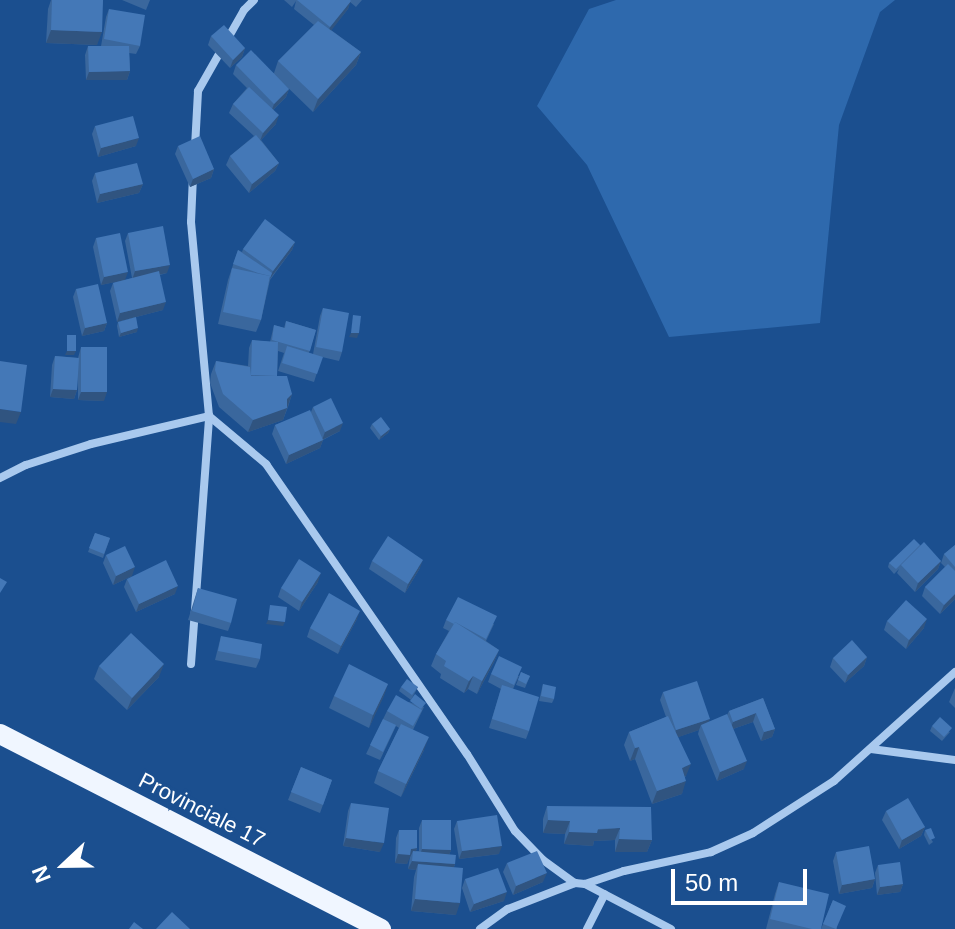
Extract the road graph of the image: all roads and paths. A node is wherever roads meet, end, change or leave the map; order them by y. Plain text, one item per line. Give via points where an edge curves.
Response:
1 (254, 0) edge
2 (209, 416) junction
3 (0, 478) edge
4 (191, 664) dead end
5 (955, 672) edge
6 (0, 734) edge
7 (871, 749) junction
8 (955, 760) edge
9 (575, 883) junction
10 (585, 884) junction
11 (605, 894) junction
12 (381, 929) edge
13 (480, 929) edge
14 (587, 929) edge
15 (671, 929) edge

1 - 2 street via 198,91 191,222
2 - 3 street via 91,444
2 - 4 street
2 - 9 street via 266,464 515,831
5 - 7 street
6 - 12 main road, Provinciale 17
7 - 8 street
7 - 10 street via 834,781 734,843
9 - 10 street
9 - 13 street via 508,909
10 - 11 street
11 - 14 street
11 - 15 street

